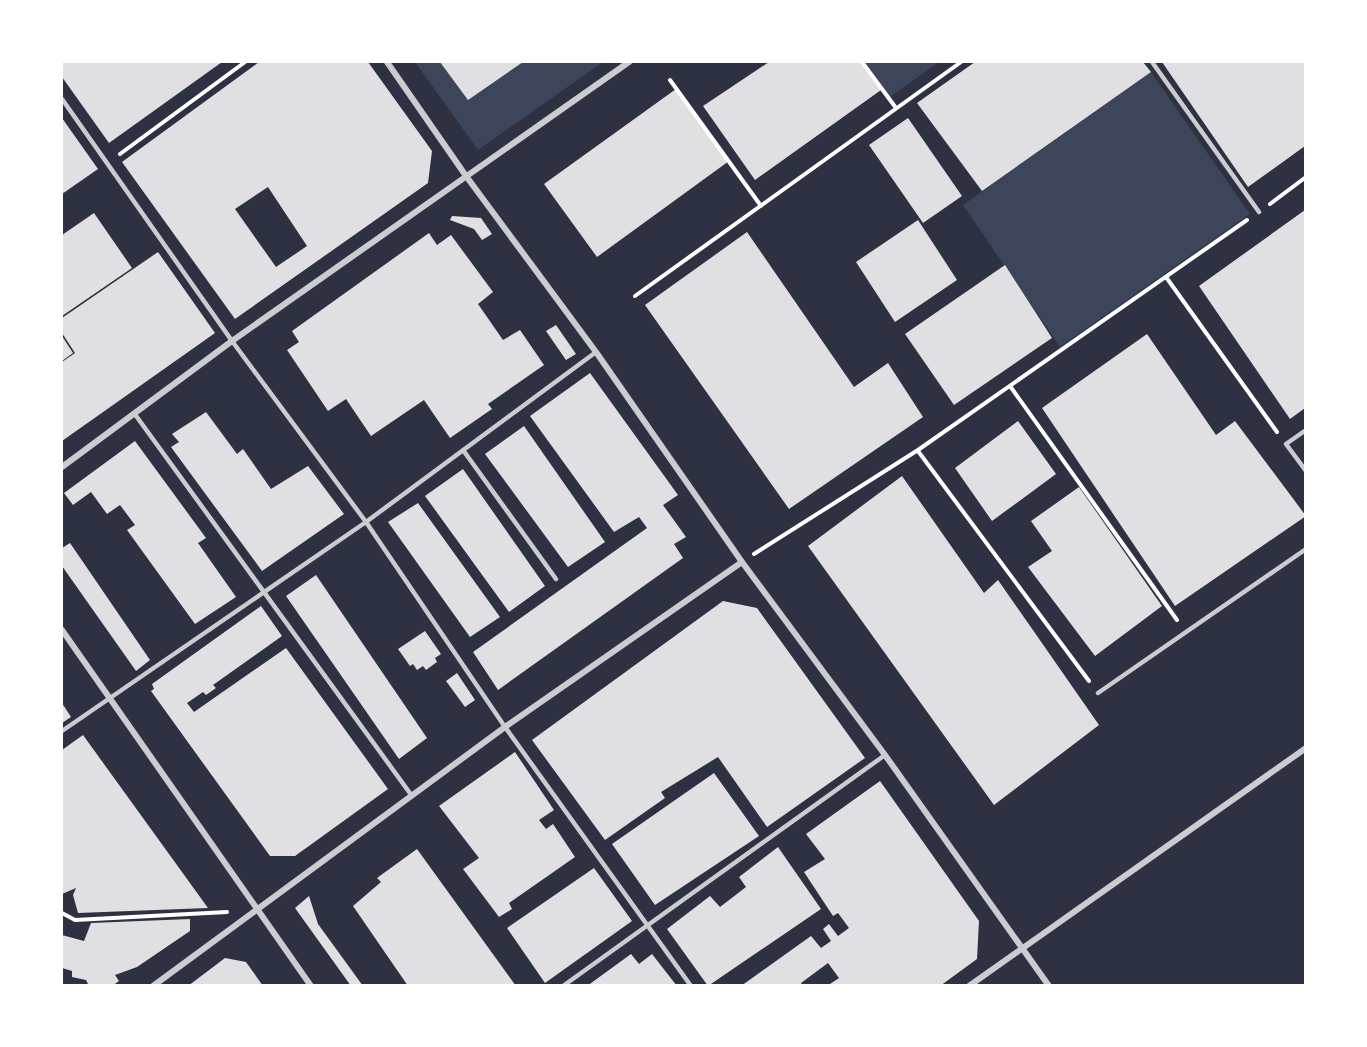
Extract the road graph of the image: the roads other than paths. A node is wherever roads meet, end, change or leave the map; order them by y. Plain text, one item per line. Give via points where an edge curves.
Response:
1 (387, 62) edge
2 (629, 62) edge
3 (1152, 62) edge
4 (62, 99) edge
5 (466, 176) junction
6 (1259, 212) road end
7 (232, 341) junction
8 (596, 352) junction
9 (134, 413) junction
10 (1305, 430) edge
11 (463, 450) junction
12 (62, 466) edge
13 (1305, 471) edge
14 (366, 522) junction
15 (1305, 549) edge
16 (742, 562) junction
17 (556, 579) dead end
18 (265, 591) junction
19 (62, 630) edge
20 (1098, 693) road end
21 (110, 696) junction
22 (505, 727) junction
23 (62, 731) edge
24 (1305, 748) edge
25 (885, 755) junction
26 (412, 796) junction
27 (257, 910) junction
28 (646, 925) junction
29 (1021, 948) junction
30 (153, 986) edge
31 (311, 986) edge
32 (563, 986) edge
33 (691, 986) edge
34 (969, 986) edge
35 (1049, 986) edge

1 - 5 street
2 - 5 street
3 - 6 lane
4 - 7 lane
5 - 7 street
5 - 8 street
7 - 9 street
7 - 14 lane
8 - 11 lane
8 - 16 street
9 - 12 street
9 - 18 lane
10 - 13 lane via 1286,444
11 - 14 lane
11 - 17 lane
14 - 18 lane
14 - 22 lane
15 - 20 lane
16 - 22 street
16 - 25 street
18 - 21 lane
18 - 26 lane
19 - 21 street
21 - 23 lane
21 - 27 street
22 - 26 street
22 - 28 lane
24 - 29 street
25 - 28 lane
25 - 29 street
26 - 27 street
27 - 30 street
27 - 31 street
28 - 32 lane
28 - 33 lane
29 - 34 street
29 - 35 street

